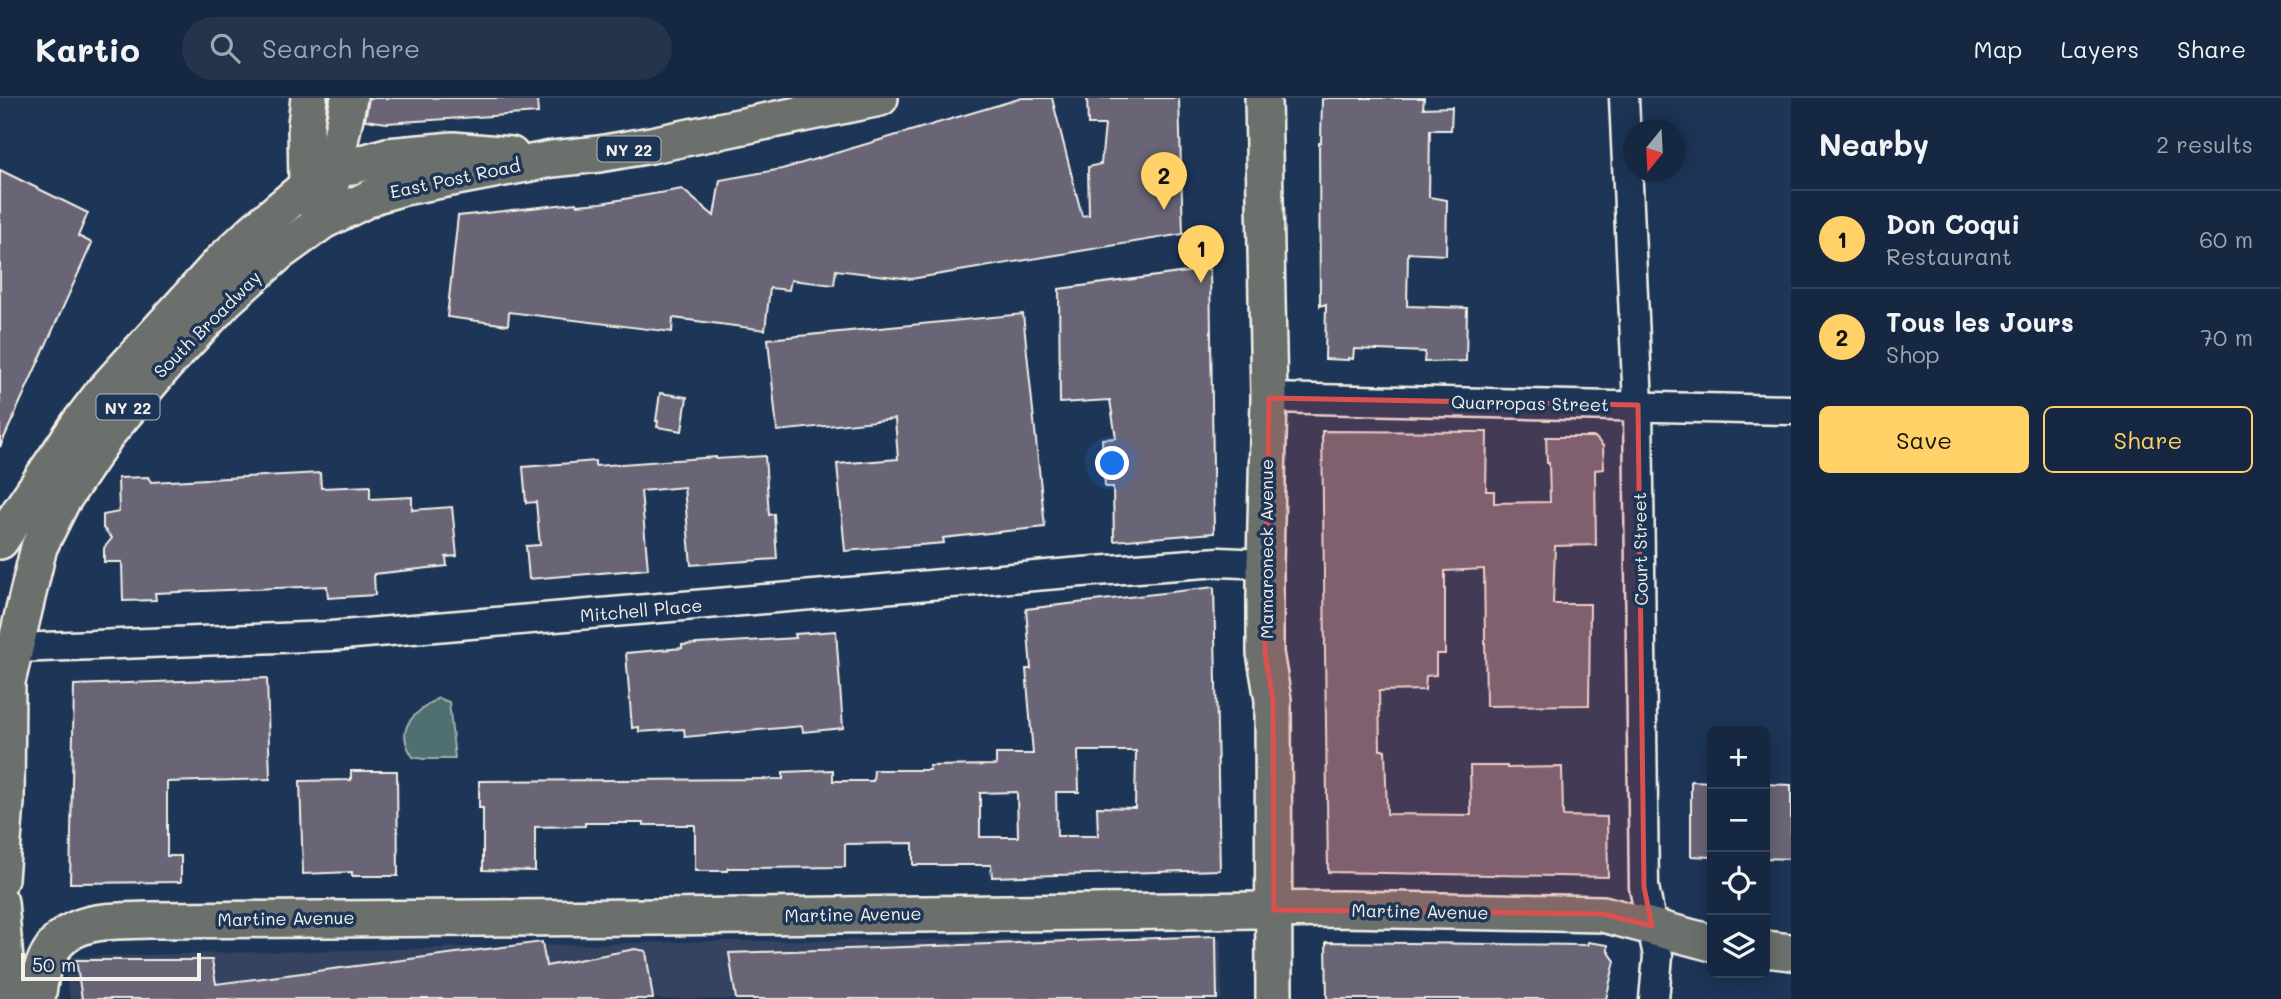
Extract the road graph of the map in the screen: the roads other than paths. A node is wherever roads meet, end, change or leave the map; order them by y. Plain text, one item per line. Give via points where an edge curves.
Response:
1 (309, 98) edge
2 (349, 98) edge
3 (880, 98) edge
4 (1263, 98) edge
5 (1624, 98) edge
6 (552, 159) junction
7 (321, 178) junction
8 (323, 221) junction
9 (1269, 398) junction
10 (1638, 405) junction
11 (1791, 410) edge
12 (0, 541) edge
13 (1265, 564) junction
14 (8, 648) edge
15 (0, 879) edge
16 (0, 902) edge
17 (1274, 910) junction
18 (1652, 926) junction
19 (1707, 942) edge
20 (1770, 950) edge
21 (1791, 952) edge
22 (14, 999) edge
23 (37, 999) edge
24 (1274, 999) edge
25 (1654, 999) edge

1 - 7 main road via 306,124
2 - 7 main road
3 - 6 main road, East Post Road / NY 22 via 599,155
4 - 9 main road, Mamaroneck Avenue
5 - 10 street, Court Street
6 - 7 main road, East Post Road / NY 22 via 453,150 387,156
6 - 8 main road, East Post Road / NY 22 via 404,187
7 - 8 main road
7 - 12 main road, South Broadway / NY 22 via 222,261 112,382
8 - 14 main road, South Broadway / NY 22 via 226,300 107,434 62,501 39,547
9 - 10 street, Quarropas Street
9 - 13 main road, Mamaroneck Avenue
10 - 11 street, Quarropas Street
10 - 18 street, Court Street via 1644,887
13 - 14 street, Mitchell Place via 1219,562 1109,570 331,635
13 - 17 main road, Mamaroneck Avenue via 1265,653 1273,700
14 - 15 main road, South Broadway / NY 22
16 - 22 main road
17 - 18 main road, Martine Avenue via 1603,914
17 - 23 main road, Martine Avenue via 94,922 73,929 56,946 43,967
17 - 24 main road, Mamaroneck Avenue
18 - 19 main road, Martine Avenue
18 - 25 street, Court Street via 1658,956
20 - 21 main road

